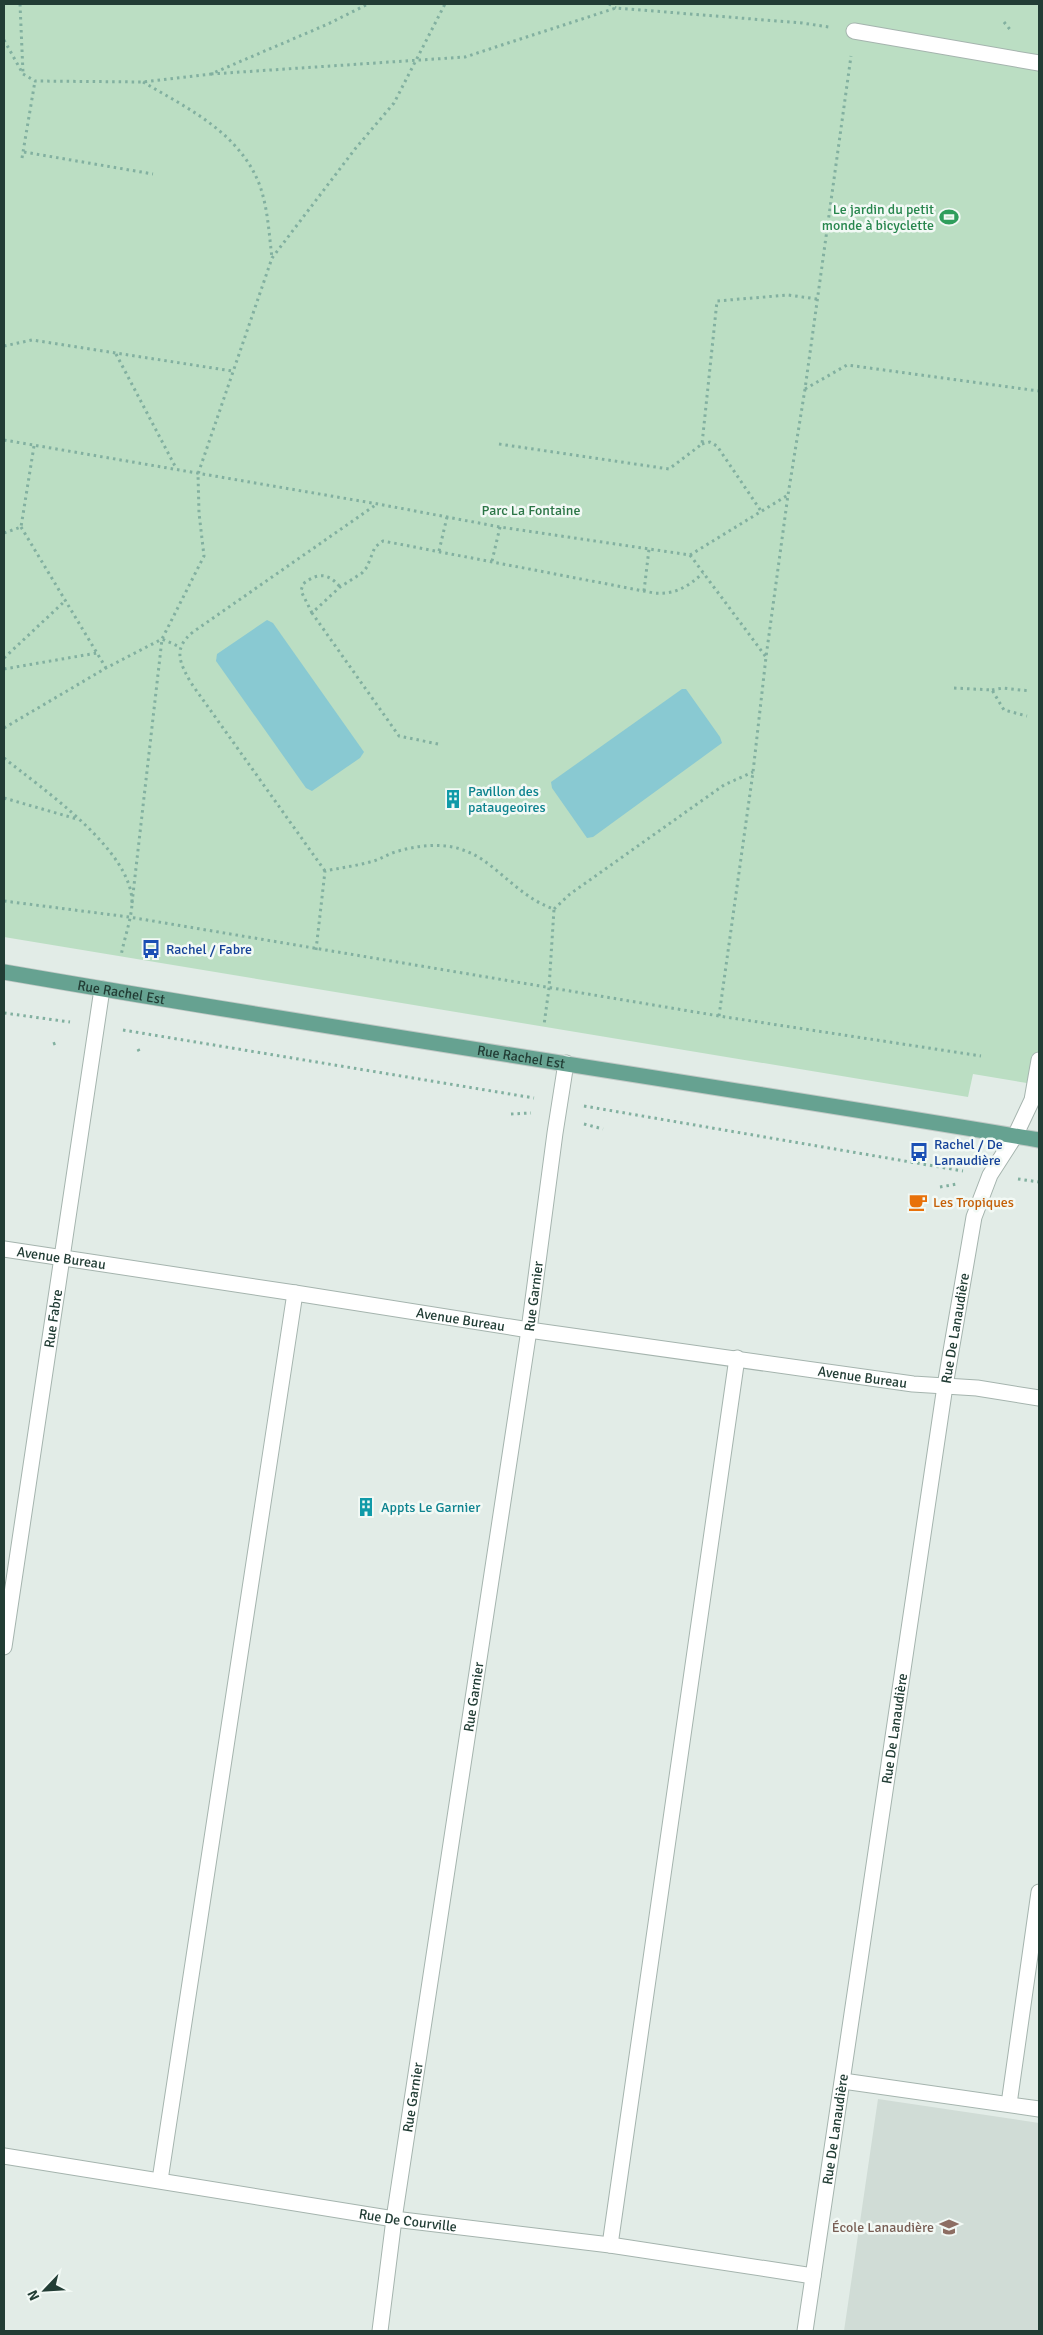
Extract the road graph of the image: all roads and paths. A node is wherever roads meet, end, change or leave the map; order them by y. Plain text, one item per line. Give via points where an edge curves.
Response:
1 (20, 4) edge
2 (368, 4) edge
3 (445, 4) edge
4 (609, 4) edge
5 (616, 8) junction
6 (854, 32) junction
7 (4, 40) edge
8 (418, 58) junction
9 (1039, 63) edge
10 (23, 74) junction
11 (211, 74) junction
12 (35, 81) junction
13 (142, 82) junction
14 (24, 152) junction
15 (22, 158) dead end
16 (153, 174) dead end
17 (272, 258) junction
18 (817, 299) junction
19 (4, 346) edge
20 (116, 354) junction
21 (232, 371) junction
22 (805, 389) junction
23 (1039, 390) edge
24 (4, 440) edge
25 (499, 444) dead end
26 (702, 444) junction
27 (34, 446) junction
28 (176, 469) junction
29 (198, 474) junction
30 (788, 495) junction
31 (378, 504) junction
32 (761, 511) junction
33 (447, 517) junction
34 (21, 527) junction
35 (500, 527) junction
36 (4, 533) edge
37 (649, 549) junction
38 (438, 551) junction
39 (690, 555) junction
40 (492, 560) junction
41 (703, 573) junction
42 (340, 587) junction
43 (644, 591) junction
44 (66, 600) junction
45 (312, 613) junction
46 (162, 639) junction
47 (180, 647) junction
48 (96, 653) junction
49 (766, 657) junction
50 (4, 658) edge
51 (106, 668) junction
52 (4, 669) edge
53 (954, 688) dead end
54 (992, 690) junction
55 (1030, 691) dead end
56 (1027, 716) dead end
57 (4, 728) edge
58 (438, 744) dead end
59 (4, 758) edge
60 (753, 772) junction
61 (4, 798) edge
62 (80, 820) junction
63 (325, 871) junction
64 (4, 901) edge
65 (132, 903) junction
66 (554, 909) junction
67 (129, 918) junction
68 (316, 950) junction
69 (121, 956) dead end
70 (4, 972) edge
71 (549, 988) junction
72 (102, 989) junction
73 (4, 1012) edge
74 (719, 1016) junction
75 (544, 1025) dead end
76 (96, 1026) junction
77 (59, 1042) dead end
78 (53, 1044) dead end
79 (138, 1049) dead end
80 (140, 1054) dead end
81 (981, 1056) dead end
82 (1039, 1060) edge
83 (566, 1063) junction
84 (560, 1102) junction
85 (534, 1113) dead end
86 (511, 1114) dead end
87 (579, 1123) dead end
88 (602, 1129) dead end
89 (1015, 1136) junction
90 (1039, 1140) edge
91 (990, 1175) junction
92 (958, 1184) dead end
93 (940, 1187) dead end
94 (4, 1249) edge
95 (61, 1258) junction
96 (295, 1293) junction
97 (529, 1330) junction
98 (737, 1358) junction
99 (944, 1386) junction
100 (1039, 1398) edge
101 (4, 1647) edge
102 (1039, 1892) edge
103 (843, 2081) junction
104 (1009, 2104) junction
105 (1039, 2109) edge
106 (4, 2156) edge
107 (160, 2180) junction
108 (394, 2219) junction
109 (610, 2245) junction
110 (813, 2276) junction
111 (380, 2331) edge
112 (805, 2331) edge

1 - 10 path
2 - 11 path
3 - 8 path
4 - 5 path
5 - 6 path via 802,23
5 - 8 path via 465,57
6 - 9 street
6 - 18 path
7 - 10 path
8 - 11 path
8 - 17 path via 394,103
10 - 12 path
11 - 13 path
12 - 13 path
12 - 14 path
13 - 17 path via 222,131 238,148 260,186
14 - 15 path
14 - 16 path
17 - 21 path
18 - 22 path
18 - 26 path via 788,295 717,301
19 - 20 path via 32,340
20 - 21 path
20 - 28 path
21 - 29 path
22 - 23 path via 847,365
22 - 30 path
24 - 27 path
25 - 26 path via 669,469
26 - 32 path via 710,442 718,446
27 - 28 path
27 - 34 path
28 - 29 path
29 - 31 path
29 - 46 path via 204,556
30 - 32 path
30 - 49 path
31 - 33 path
31 - 47 path via 193,632
32 - 39 path
33 - 35 path
33 - 38 path
34 - 36 path
34 - 44 path
35 - 37 path
35 - 40 path
37 - 39 path
37 - 43 path
38 - 40 path
38 - 42 path via 383,541 375,547 368,567
39 - 41 path
40 - 43 path
41 - 43 path via 676,591 666,594
41 - 49 path
42 - 45 path
42 - 45 path via 326,575 318,575 303,584 301,591
44 - 48 path
44 - 50 path
45 - 58 path via 398,736
46 - 47 path
46 - 51 path
46 - 65 path
47 - 63 path via 182,666 191,683
48 - 51 path
48 - 52 path
49 - 60 path
51 - 57 path
53 - 54 path
54 - 55 path
54 - 56 path via 1004,710
59 - 62 path
60 - 66 path via 724,785 570,894
60 - 74 path
61 - 62 path
62 - 65 path via 115,857 128,884
63 - 66 path via 372,862 394,852 439,844 461,848 482,859 542,905
63 - 68 path
64 - 67 path
65 - 67 path
66 - 71 path
67 - 68 path
67 - 69 path
68 - 71 path
70 - 72 main road, Rue Rachel Est
71 - 74 path
71 - 75 path
72 - 76 street, Rue Fabre
72 - 83 main road, Rue Rachel Est
73 - 76 path
74 - 81 path
76 - 84 path
76 - 95 street, Rue Fabre
77 - 78 path
79 - 80 path
82 - 89 street, Rue De Lanaudière via 1032,1100
83 - 84 street, Rue Garnier
83 - 89 main road, Rue Rachel Est
84 - 91 path
84 - 97 street, Rue Garnier
85 - 86 path
87 - 88 path
89 - 90 main road, Rue Rachel Est
89 - 91 street, Rue De Lanaudière
91 - 99 street, Rue De Lanaudière via 974,1217
92 - 93 path
94 - 95 street, Avenue Bureau
95 - 96 street, Avenue Bureau
95 - 101 street, Rue Fabre
96 - 97 street, Avenue Bureau
96 - 107 street
97 - 98 street, Avenue Bureau
97 - 108 street, Rue Garnier
98 - 99 street, Avenue Bureau
98 - 109 street
99 - 100 street, Avenue Bureau
99 - 103 street, Rue De Lanaudière
102 - 104 street
103 - 104 street
103 - 110 street, Rue De Lanaudière
104 - 105 street
106 - 107 street, Rue De Courville
107 - 108 street, Rue De Courville
108 - 109 street, Rue De Courville
108 - 111 street, Rue Garnier
109 - 110 street, Rue De Courville
110 - 112 street, Rue De Lanaudière

